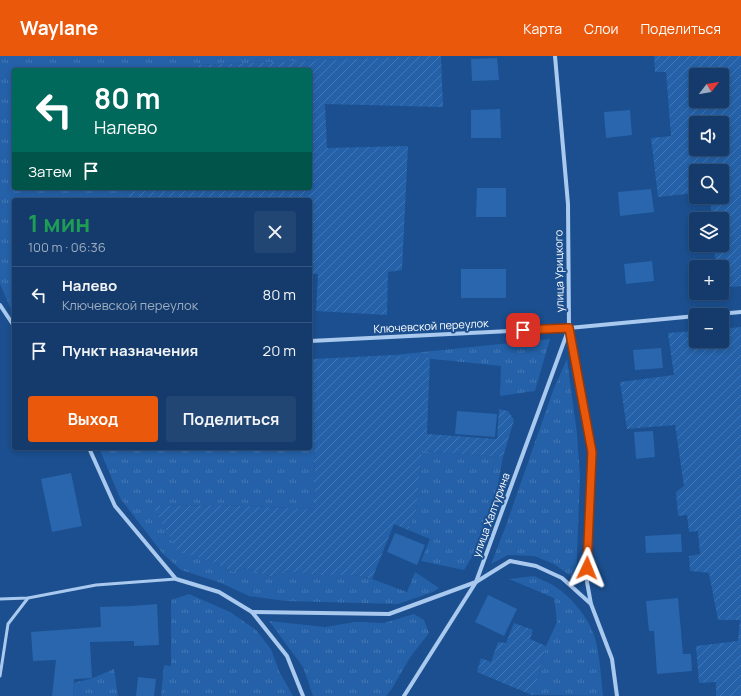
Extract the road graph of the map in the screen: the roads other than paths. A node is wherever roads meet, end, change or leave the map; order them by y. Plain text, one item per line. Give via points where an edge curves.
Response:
1 (555, 56) edge
2 (0, 305) edge
3 (741, 312) edge
4 (729, 313) edge
5 (689, 317) edge
6 (12, 323) edge
7 (569, 328) junction
8 (312, 340) edge
9 (90, 450) edge
10 (176, 579) junction
11 (476, 582) junction
12 (28, 598) junction
13 (0, 599) edge
14 (591, 604) junction
15 (252, 612) junction
16 (0, 676) edge
17 (303, 696) edge
18 (404, 696) edge
19 (617, 696) edge

1 - 7 street, улица Урицкого via 568,204
2 - 6 street
3 - 4 street
5 - 7 street, Ключевской переулок
7 - 8 street, Ключевской переулок
7 - 11 street, улица Халтурина
7 - 14 street, улица Урицкого via 592,452 587,582
9 - 10 street via 116,506
10 - 12 lane via 96,585
10 - 15 street via 219,592
11 - 14 street via 510,561 536,566 562,578
11 - 15 street via 389,614
11 - 18 street, улица Халтурина
12 - 13 lane
12 - 16 lane via 8,624
14 - 19 street, улица Урицкого via 612,659
15 - 17 street via 287,656

